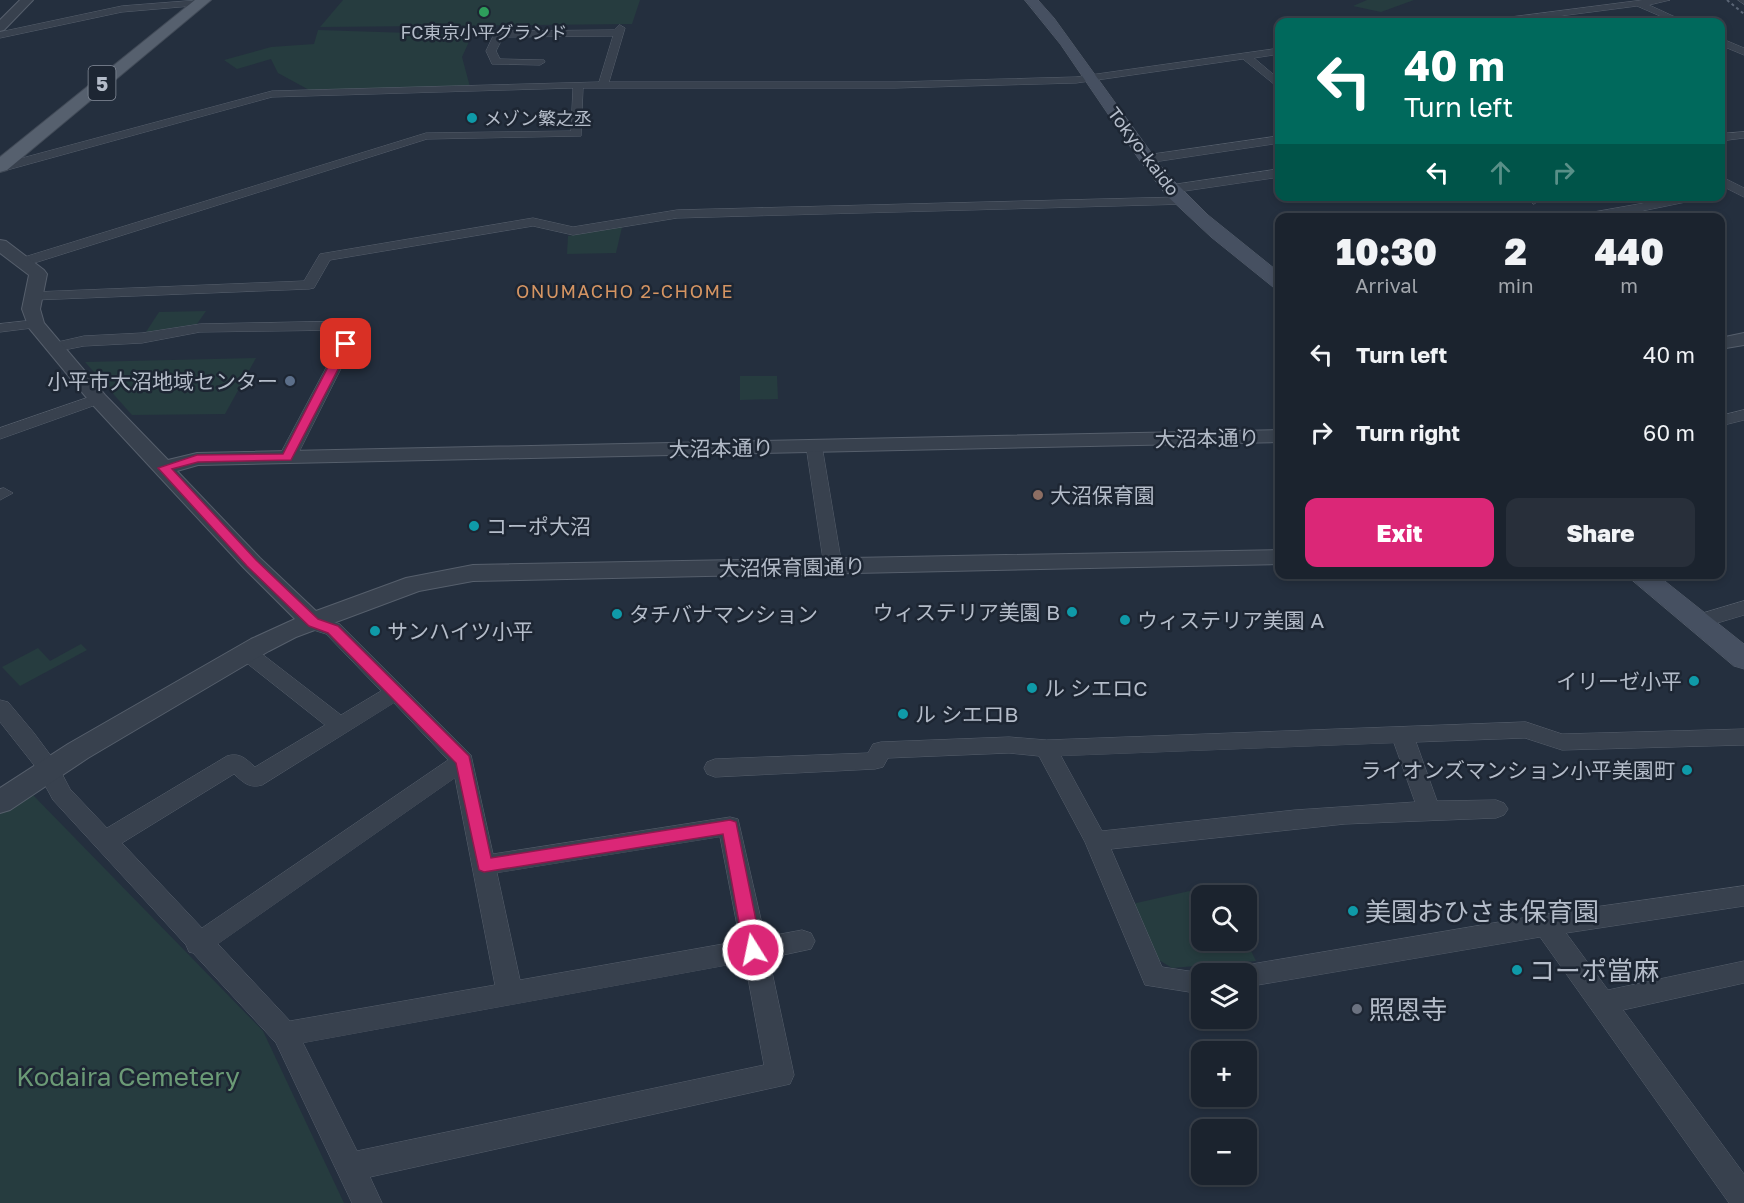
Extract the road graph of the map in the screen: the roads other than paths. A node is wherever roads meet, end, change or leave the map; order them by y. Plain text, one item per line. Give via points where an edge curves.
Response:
1 (27, 0) edge
2 (1031, 0) edge
3 (1665, 0) edge
4 (202, 1) edge
5 (1637, 4) junction
6 (6, 16) edge
7 (1527, 18) edge
8 (1671, 18) edge
9 (0, 27) edge
10 (0, 35) edge
11 (1725, 43) edge
12 (1275, 52) edge
13 (1744, 52) edge
14 (1244, 55) junction
15 (537, 71) junction
16 (1092, 78) junction
17 (1275, 82) edge
18 (578, 85) junction
19 (603, 86) junction
20 (1744, 135) edge
21 (1725, 137) edge
22 (1275, 140) edge
23 (1147, 159) junction
24 (0, 167) edge
25 (1275, 174) edge
26 (1725, 183) edge
27 (1742, 192) edge
28 (1725, 194) edge
29 (1177, 195) junction
30 (1680, 201) edge
31 (1612, 213) edge
32 (0, 245) edge
33 (23, 262) junction
34 (1275, 276) edge
35 (34, 296) junction
36 (35, 324) junction
37 (0, 328) edge
38 (1744, 339) edge
39 (1725, 343) edge
40 (54, 347) junction
41 (98, 399) junction
42 (1744, 415) edge
43 (1725, 420) edge
44 (0, 434) edge
45 (1275, 436) edge
46 (814, 446) junction
47 (287, 458) junction
48 (164, 468) junction
49 (1275, 557) edge
50 (833, 566) junction
51 (1644, 579) edge
52 (1744, 608) edge
53 (1697, 622) junction
54 (314, 623) junction
55 (246, 652) junction
56 (1744, 659) edge
57 (396, 692) junction
58 (0, 708) edge
59 (340, 726) junction
60 (1402, 734) junction
61 (1744, 736) edge
62 (1046, 748) junction
63 (464, 760) junction
64 (715, 768) dead end
65 (51, 770) junction
66 (0, 802) edge
67 (1430, 810) junction
68 (1496, 810) dead end
69 (1096, 841) junction
70 (104, 842) junction
71 (484, 866) junction
72 (1744, 896) edge
73 (1546, 925) junction
74 (802, 940) dead end
75 (198, 944) junction
76 (753, 950) junction
77 (1744, 972) edge
78 (1257, 974) edge
79 (1191, 982) edge
80 (509, 992) junction
81 (1602, 1003) junction
82 (285, 1034) junction
83 (349, 1167) junction
84 (1744, 1200) edge
85 (367, 1203) edge

1 - 6 street
2 - 16 main road, Tokyo-kaido
3 - 5 street
4 - 10 street via 122,9
4 - 24 main road, 5
5 - 7 street
5 - 8 street
6 - 9 street
11 - 13 street
12 - 14 street
14 - 16 street
14 - 17 street
15 - 18 street
15 - 19 street via 496,62 491,51 499,34 618,34
15 - 24 street via 272,94
16 - 19 street via 895,85
16 - 23 main road, Tokyo-kaido
18 - 19 street
18 - 33 street via 577,134 426,136
20 - 21 street
22 - 23 street
23 - 29 main road, Tokyo-kaido
25 - 29 street
26 - 27 street
27 - 28 street
29 - 34 main road, Tokyo-kaido
29 - 35 street via 677,214 573,231 534,222 325,257 309,285
30 - 31 street
32 - 33 street
33 - 35 street via 38,274
35 - 36 street via 31,317
36 - 37 street
36 - 40 street
38 - 39 street
40 - 41 street
40 - 47 street via 84,340 142,338 200,328 356,325
41 - 44 street
41 - 48 street
42 - 43 street
45 - 46 street, 大沼本通り
46 - 47 street, 大沼本通り
46 - 50 street
47 - 48 street, 大沼本通り via 197,459
48 - 54 street
49 - 50 street, 大沼保育園通り
50 - 54 street, 大沼保育園通り via 473,573 414,584
51 - 53 main road
52 - 53 street
53 - 56 main road
54 - 55 street, 大沼保育園通り via 287,631
54 - 57 street via 333,629
55 - 59 street
55 - 65 street, 大沼保育園通り
57 - 59 street
57 - 63 street
58 - 65 street
59 - 70 street via 254,779 235,762
60 - 61 street via 1526,730 1562,742
60 - 62 street
60 - 67 street
62 - 64 street via 1009,745 881,750 874,761
62 - 69 street
63 - 71 street
63 - 75 street
65 - 66 street, 大沼保育園通り
65 - 70 street via 61,794
67 - 68 street
67 - 69 street via 1263,820
69 - 79 street via 1154,977
70 - 75 street
71 - 76 street via 730,826
71 - 80 street
72 - 73 street
73 - 78 street
73 - 81 street
74 - 76 street
75 - 82 street
76 - 80 street
76 - 83 street via 780,1075
77 - 81 street
80 - 82 street
81 - 84 street
82 - 83 street
83 - 85 street

